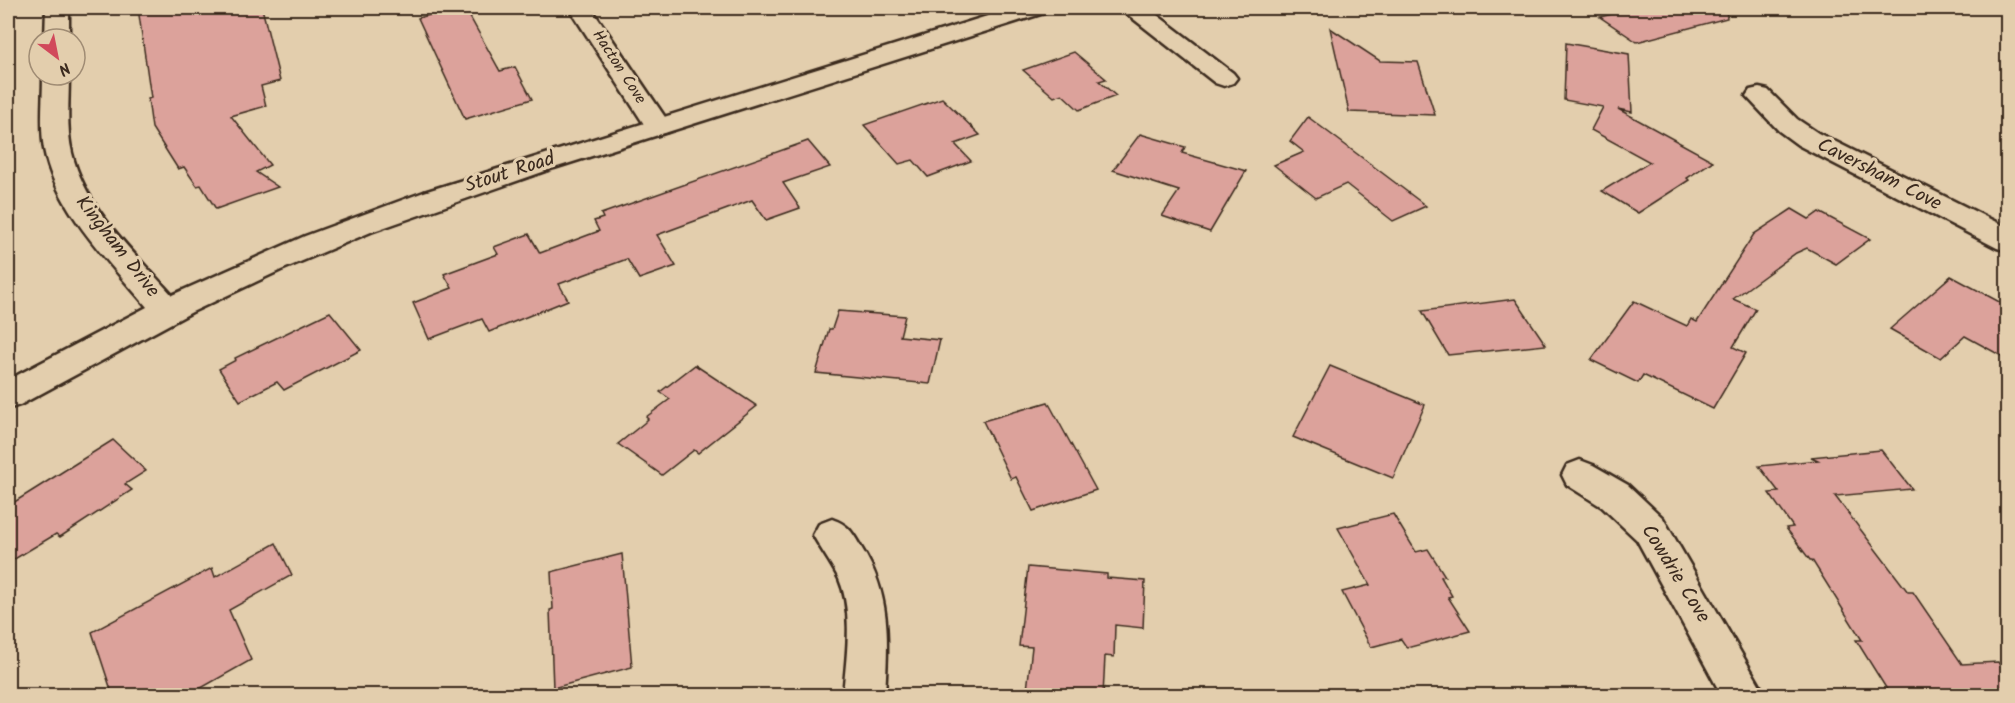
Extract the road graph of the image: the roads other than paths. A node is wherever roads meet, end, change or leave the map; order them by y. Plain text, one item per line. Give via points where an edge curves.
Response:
1 (58, 8) edge
2 (580, 8) edge
3 (1036, 8) edge
4 (1134, 8) edge
5 (57, 27) edge
6 (1224, 78) dead end
7 (56, 87) edge
8 (1759, 96) dead end
9 (658, 126) junction
10 (2007, 241) edge
11 (168, 311) junction
12 (8, 396) edge
13 (1580, 474) dead end
14 (832, 535) dead end
15 (864, 696) edge
16 (1745, 696) edge

1 - 5 street
2 - 9 street, Hacton Cove
3 - 9 street, Stout Road
4 - 6 street
7 - 11 street, Kingham Drive via 57,142 68,180 88,214
8 - 10 street, Caversham Cove via 1808,139
9 - 11 street, Stout Road via 372,221
11 - 12 street, Stout Road
13 - 16 street, Cowdrie Cove via 1615,496 1650,529
14 - 15 street via 850,561 862,591 867,626

